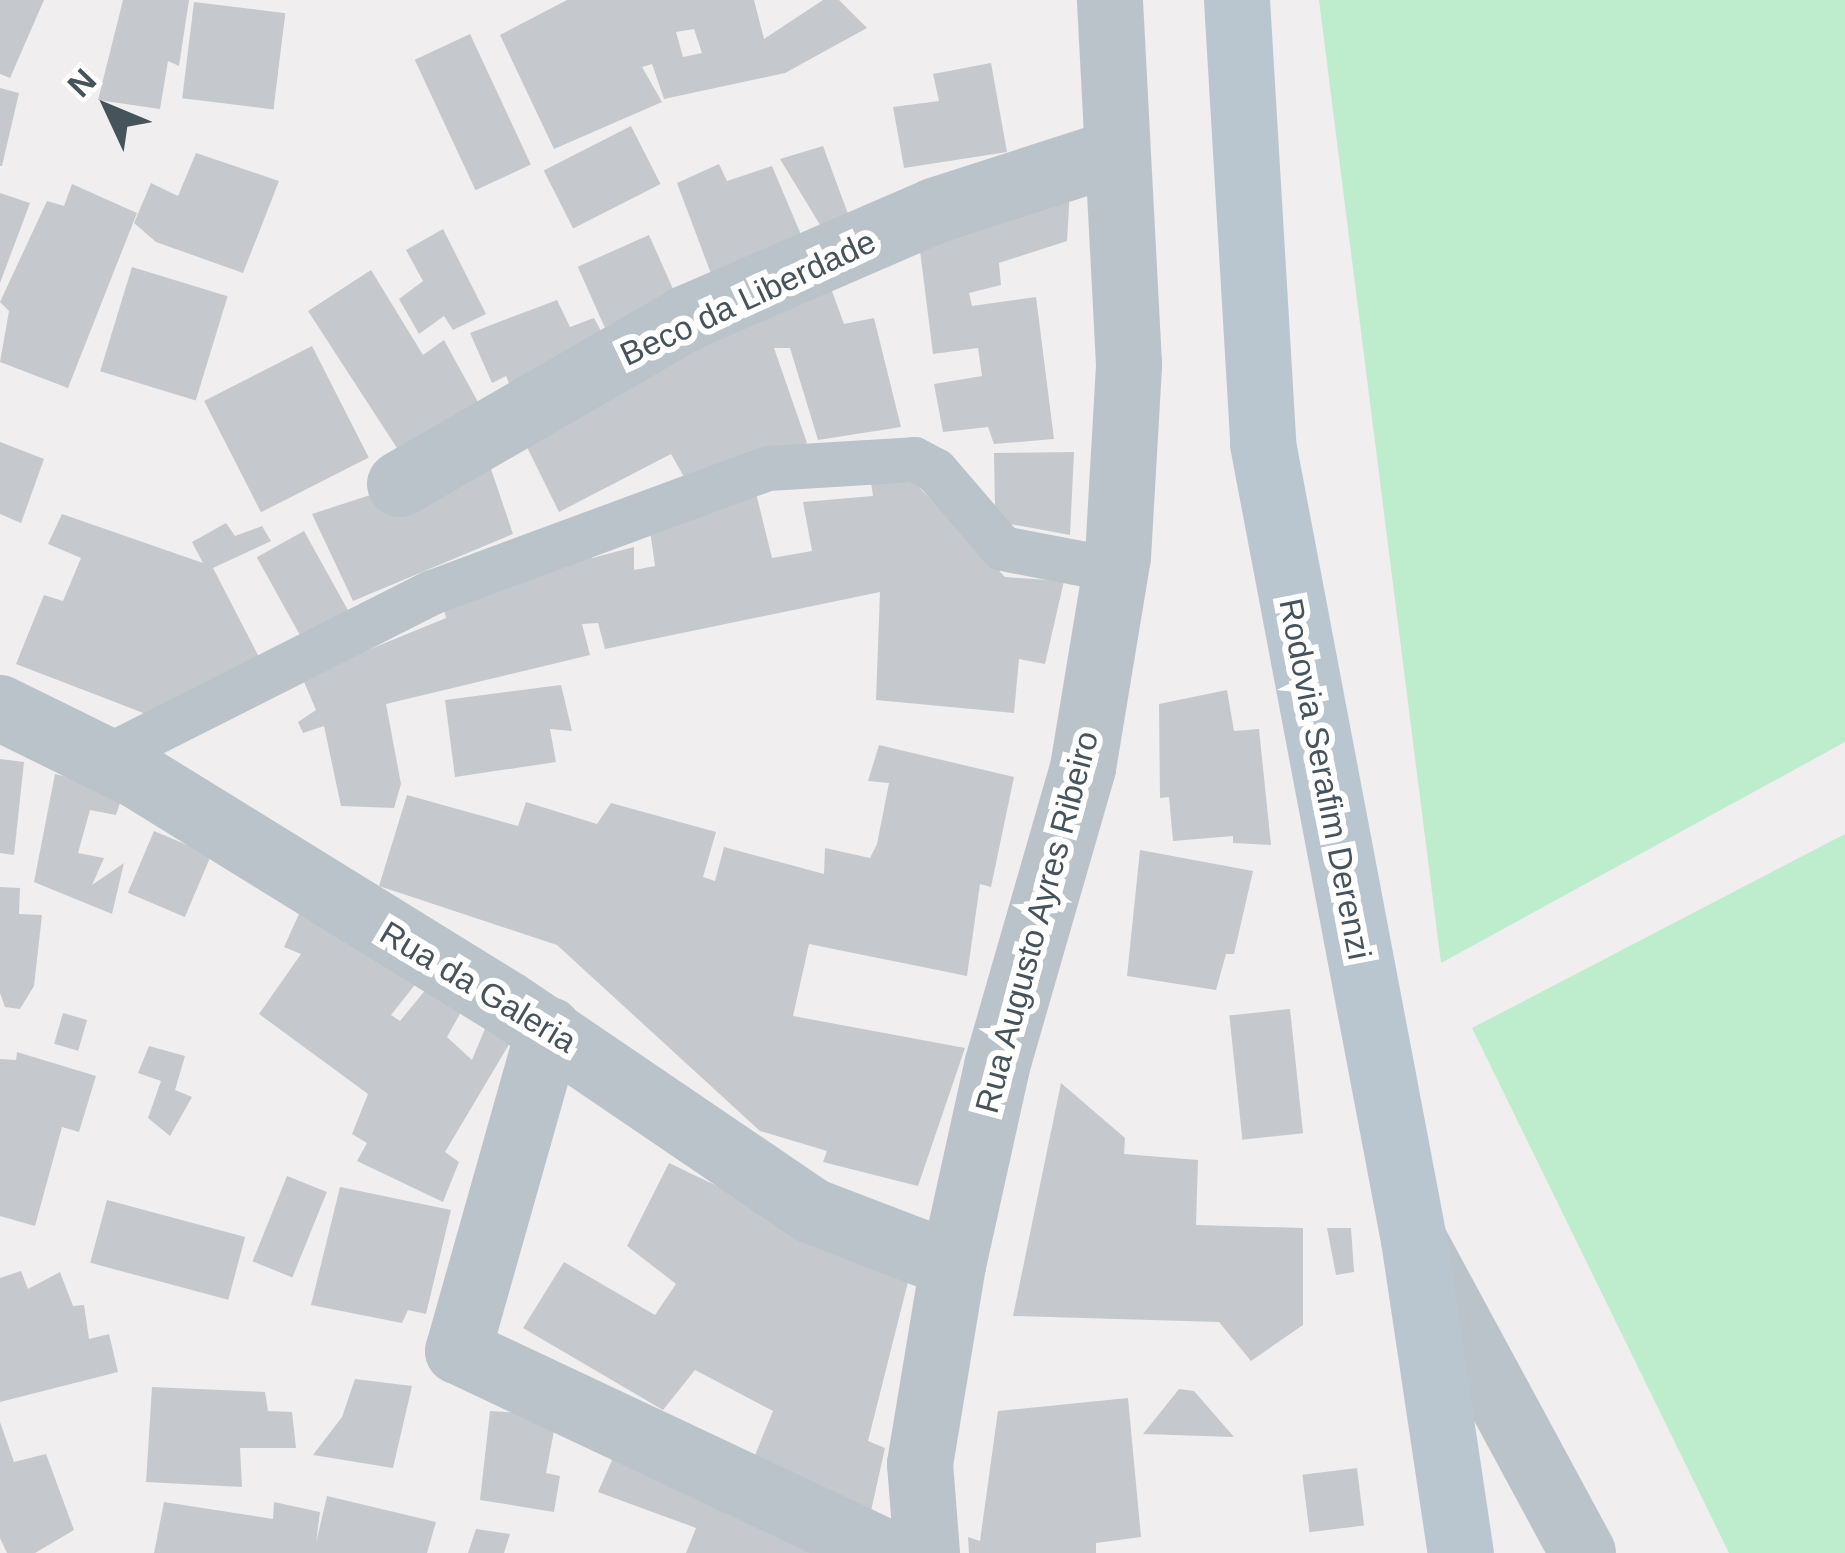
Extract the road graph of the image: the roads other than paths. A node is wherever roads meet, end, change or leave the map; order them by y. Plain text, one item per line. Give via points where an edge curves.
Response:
1 (1110, 0) edge
2 (1237, 0) edge
3 (1114, 153) junction
4 (400, 484) dead end
5 (1116, 570) junction
6 (0, 709) edge
7 (99, 760) junction
8 (549, 1030) junction
9 (1414, 1240) junction
10 (953, 1265) junction
11 (887, 1553) edge
12 (927, 1553) edge
13 (1461, 1553) edge
14 (1582, 1553) edge

1 - 3 street, Rua Augusto Ayres Ribeiro
2 - 9 main road, Rodovia Serafim Derenzi via 1263,444
3 - 4 street, Beco da Liberdade via 934,212 687,318
3 - 5 street, Rua Augusto Ayres Ribeiro via 1129,364
5 - 7 lane via 1002,548 935,470 914,459 769,468 431,592
5 - 10 street, Rua Augusto Ayres Ribeiro via 1083,769 997,1066
6 - 7 street, Rua da Galeria
7 - 8 street, Rua da Galeria
8 - 10 street, Rua da Galeria via 812,1211
8 - 11 street via 458,1351
9 - 13 main road, Rodovia Serafim Derenzi
9 - 14 street
10 - 12 street, Rua Augusto Ayres Ribeiro via 920,1464

